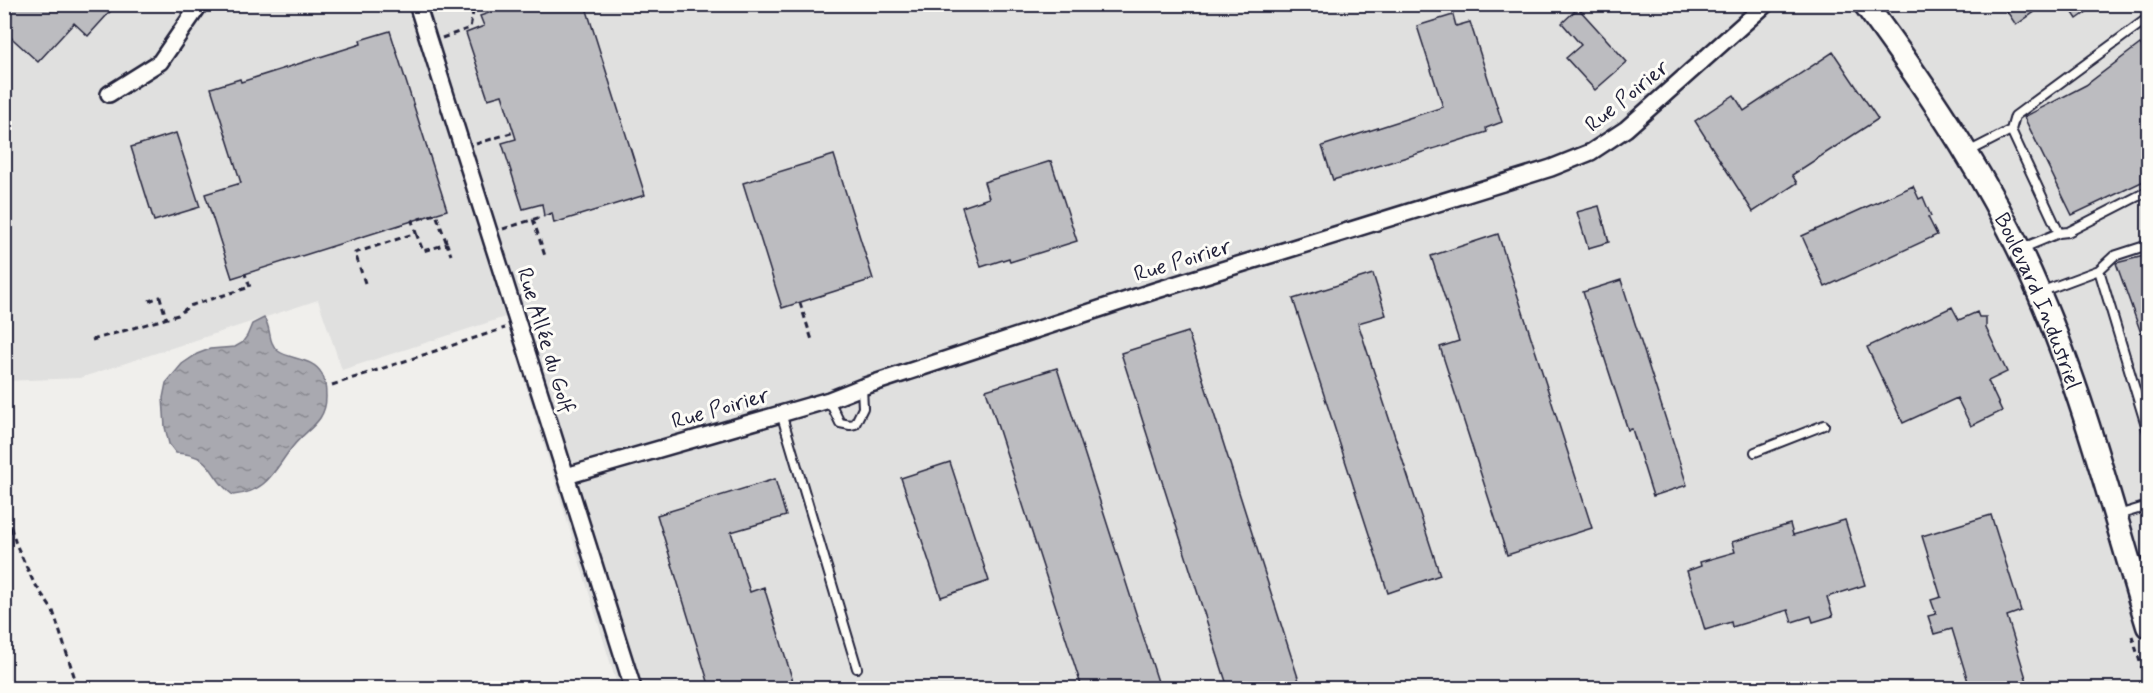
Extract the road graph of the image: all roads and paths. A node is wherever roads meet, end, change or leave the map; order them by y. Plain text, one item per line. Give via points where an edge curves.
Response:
1 (200, 4) edge
2 (417, 4) edge
3 (482, 4) edge
4 (1766, 4) edge
5 (1865, 4) edge
6 (2148, 18) edge
7 (429, 43) junction
8 (109, 94) dead end
9 (2011, 130) junction
10 (514, 132) dead end
11 (462, 148) junction
12 (1967, 153) junction
13 (2148, 191) edge
14 (544, 216) dead end
15 (533, 219) junction
16 (416, 233) junction
17 (2059, 233) junction
18 (489, 234) junction
19 (447, 244) junction
20 (2148, 245) edge
21 (2021, 253) junction
22 (451, 255) dead end
23 (545, 256) dead end
24 (2099, 270) junction
25 (245, 274) dead end
26 (365, 283) dead end
27 (2039, 293) junction
28 (148, 301) dead end
29 (800, 303) dead end
30 (166, 318) junction
31 (518, 324) junction
32 (92, 340) dead end
33 (812, 340) dead end
34 (332, 386) dead end
35 (862, 387) junction
36 (829, 400) junction
37 (782, 413) junction
38 (1824, 425) dead end
39 (2148, 432) edge
40 (1755, 452) dead end
41 (566, 476) junction
42 (2148, 506) edge
43 (4, 507) edge
44 (2115, 516) junction
45 (2140, 566) edge
46 (2140, 630) edge
47 (857, 668) dead end
48 (78, 688) edge
49 (633, 688) edge
50 (2148, 688) edge

1 - 8 street via 160,62
2 - 7 street, Rue Allée du Golf
3 - 7 path via 474,7 470,28
4 - 35 street, Rue Poirier via 1626,129 1591,152
5 - 12 street, Boulevard Industriel
6 - 9 lane via 2015,116
7 - 11 street, Rue Allée du Golf
9 - 12 lane
9 - 17 lane
10 - 11 path
11 - 18 street, Rue Allée du Golf
12 - 21 street, Boulevard Industriel
13 - 17 lane
14 - 15 path
15 - 18 path
15 - 23 path
16 - 19 path via 423,251
16 - 19 path via 412,221 436,213
16 - 26 path via 355,253
17 - 21 lane
18 - 31 street, Rue Allée du Golf
19 - 22 path
20 - 24 lane via 2114,256
21 - 27 street, Boulevard Industriel
24 - 27 lane
24 - 39 lane
25 - 30 path via 250,287 189,306
27 - 44 street, Boulevard Industriel
28 - 30 path via 160,297
29 - 33 path
30 - 32 path
31 - 34 path
31 - 41 street, Rue Allée du Golf
35 - 36 street, Rue Poirier
35 - 36 lane via 863,408 855,424 840,423
36 - 37 street, Rue Poirier
37 - 41 street, Rue Poirier
37 - 47 lane
38 - 40 lane
41 - 49 street, Rue Allée du Golf
42 - 44 lane
43 - 48 path via 33,581 53,612
44 - 45 street, Boulevard Industriel
45 - 46 street, Boulevard Industriel
46 - 50 path

